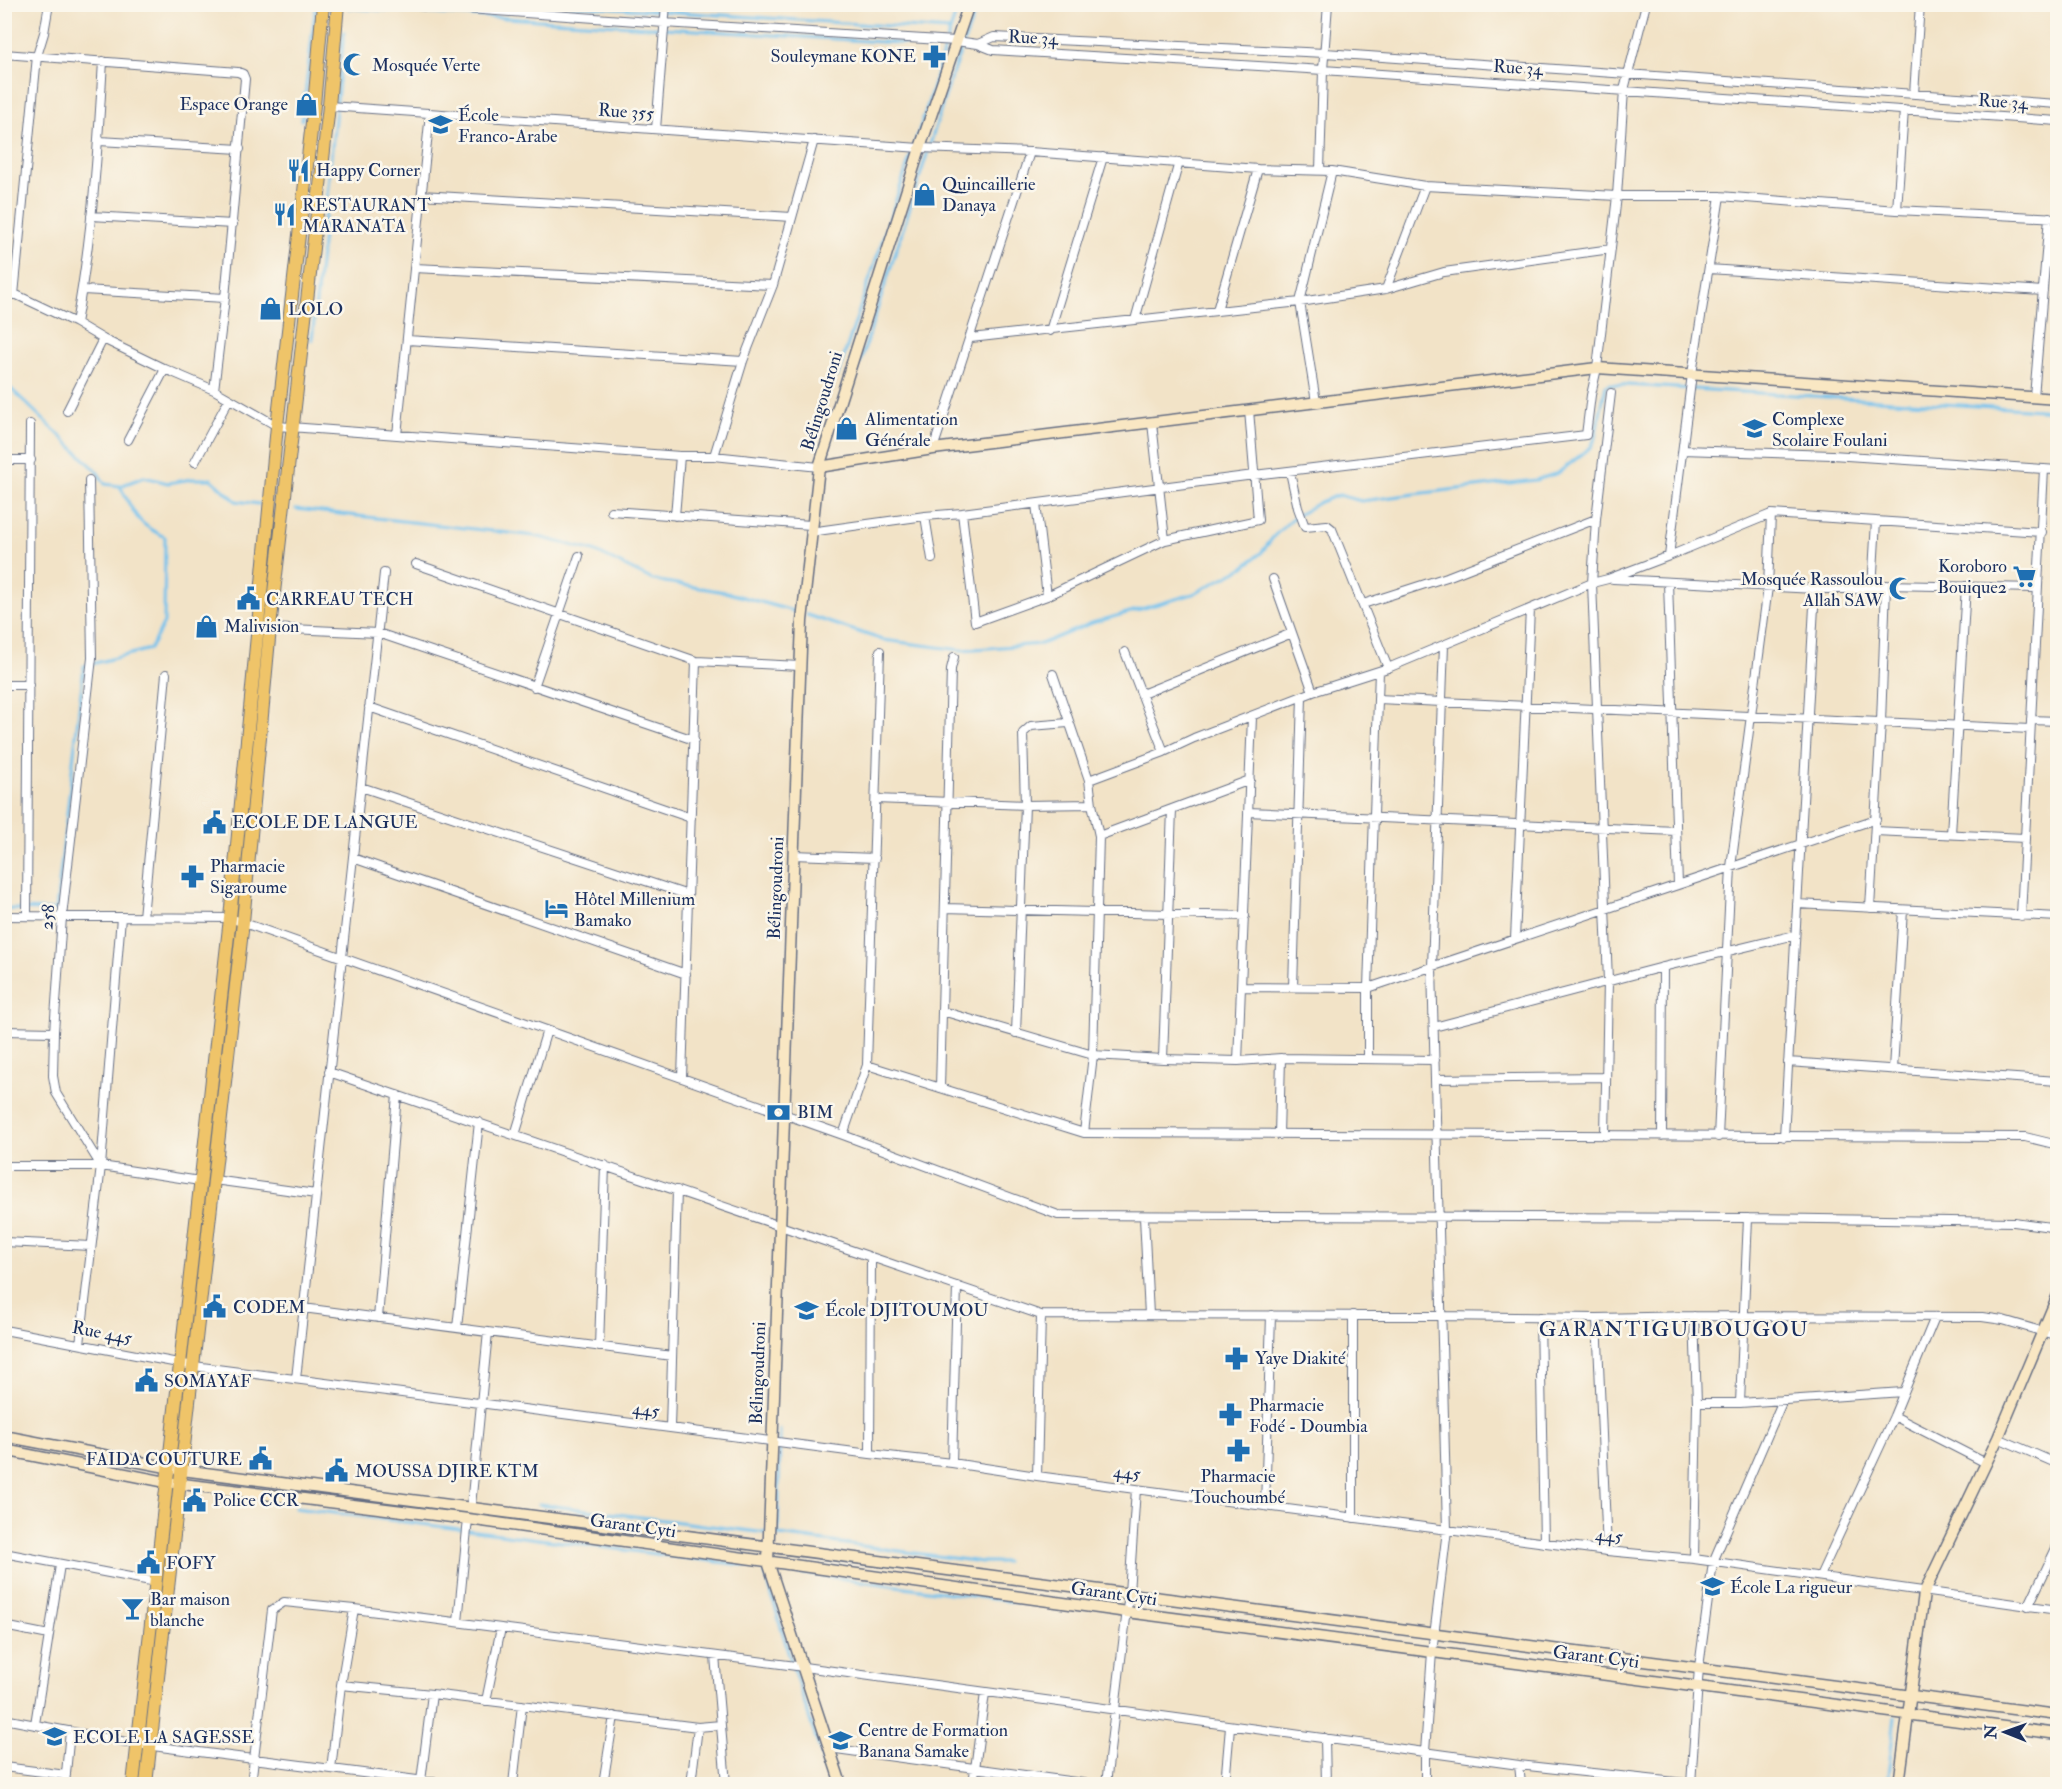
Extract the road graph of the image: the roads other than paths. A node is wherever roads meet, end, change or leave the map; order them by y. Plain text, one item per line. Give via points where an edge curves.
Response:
1 (49, 4) edge
2 (323, 4) edge
3 (338, 4) edge
4 (373, 4) edge
5 (666, 4) edge
6 (969, 4) edge
7 (1328, 4) edge
8 (1646, 4) edge
9 (1920, 4) edge
10 (441, 6) edge
11 (664, 23) junction
12 (956, 41) junction
13 (978, 44) junction
14 (1325, 53) junction
15 (4, 54) edge
16 (37, 57) junction
17 (103, 61) junction
18 (1323, 70) junction
19 (1629, 74) junction
20 (1624, 90) junction
21 (1914, 94) junction
22 (2058, 104) edge
23 (329, 106) junction
24 (1904, 110) junction
25 (430, 113) junction
26 (2058, 121) edge
27 (656, 129) junction
28 (814, 140) junction
29 (99, 141) junction
30 (920, 148) junction
31 (240, 149) junction
32 (1030, 152) junction
33 (1103, 157) junction
34 (1179, 162) junction
35 (1258, 169) junction
36 (1320, 171) junction
37 (1332, 171) junction
38 (1425, 186) junction
39 (422, 195) junction
40 (1617, 196) junction
41 (1720, 196) junction
42 (1897, 210) junction
43 (91, 216) junction
44 (792, 217) junction
45 (2049, 217) junction
46 (2058, 218) edge
47 (233, 224) junction
48 (1611, 249) junction
49 (414, 268) junction
50 (1710, 269) junction
51 (772, 285) junction
52 (4, 289) edge
53 (1386, 289) junction
54 (83, 290) junction
55 (2043, 291) junction
56 (14, 295) junction
57 (225, 298) junction
58 (1300, 302) junction
59 (1217, 310) junction
60 (1135, 320) junction
61 (76, 323) junction
62 (1050, 331) junction
63 (971, 338) junction
64 (103, 339) junction
65 (407, 340) junction
66 (743, 361) junction
67 (1597, 368) junction
68 (165, 369) junction
69 (1691, 378) junction
70 (214, 390) junction
71 (1611, 393) dead end
72 (2034, 397) junction
73 (229, 399) junction
74 (2058, 399) edge
75 (1316, 402) junction
76 (1249, 410) junction
77 (67, 411) dead end
78 (1152, 423) junction
79 (30, 424) dead end
80 (277, 426) junction
81 (294, 427) junction
82 (397, 435) junction
83 (128, 440) dead end
84 (933, 449) junction
85 (1683, 450) junction
86 (680, 456) junction
87 (714, 456) junction
88 (4, 460) edge
89 (31, 460) junction
90 (195, 462) dead end
91 (819, 467) junction
92 (2044, 469) junction
93 (2058, 470) edge
94 (1290, 472) junction
95 (1254, 475) junction
96 (89, 480) dead end
97 (1159, 489) junction
98 (1036, 504) junction
99 (611, 511) dead end
100 (962, 513) junction
101 (1771, 514) junction
102 (675, 516) junction
103 (925, 516) junction
104 (1596, 519) junction
105 (1876, 521) junction
106 (811, 529) junction
107 (2042, 532) junction
108 (1165, 540) junction
109 (579, 556) dead end
110 (1670, 556) junction
111 (932, 559) dead end
112 (416, 564) dead end
113 (384, 573) dead end
114 (1273, 579) dead end
115 (1608, 579) junction
116 (1668, 582) junction
117 (1592, 583) junction
118 (1886, 585) junction
119 (1965, 586) junction
120 (1768, 587) junction
121 (2037, 588) junction
122 (1815, 589) junction
123 (1872, 589) junction
124 (1047, 596) junction
125 (1363, 604) junction
126 (1530, 609) junction
127 (560, 614) junction
128 (270, 628) junction
129 (378, 633) junction
130 (1292, 633) junction
131 (1444, 645) junction
132 (879, 651) dead end
133 (1125, 652) dead end
134 (954, 657) dead end
135 (696, 662) junction
136 (800, 666) junction
137 (1388, 668) junction
138 (1379, 671) junction
139 (166, 674) dead end
140 (1053, 674) dead end
141 (4, 685) edge
142 (29, 685) junction
143 (534, 687) junction
144 (1313, 692) junction
145 (1142, 694) junction
146 (1302, 696) junction
147 (1378, 699) junction
148 (1442, 702) junction
149 (1526, 706) junction
150 (369, 707) junction
151 (1597, 709) junction
152 (1672, 712) junction
153 (1752, 716) junction
154 (1252, 717) junction
155 (1807, 719) junction
156 (2031, 720) junction
157 (2058, 721) edge
158 (1881, 722) junction
159 (1068, 723) junction
160 (1957, 726) junction
161 (2030, 729) junction
162 (694, 740) junction
163 (1164, 752) junction
164 (1089, 780) junction
165 (1250, 780) junction
166 (361, 787) junction
167 (876, 799) junction
168 (948, 803) junction
169 (1092, 804) junction
170 (1025, 805) junction
171 (1172, 809) junction
172 (1248, 812) junction
173 (1299, 814) junction
174 (691, 818) junction
175 (1374, 818) junction
176 (1876, 819) junction
177 (1438, 820) junction
178 (1520, 824) junction
179 (1602, 828) junction
180 (1676, 831) junction
181 (1875, 831) junction
182 (1951, 834) junction
183 (1099, 836) junction
184 (2025, 837) junction
185 (1801, 844) junction
186 (793, 855) junction
187 (353, 858) junction
188 (875, 858) junction
189 (1731, 867) junction
190 (1678, 885) junction
191 (688, 895) junction
192 (1797, 904) junction
193 (945, 908) junction
194 (1870, 908) junction
195 (1021, 910) junction
196 (1605, 910) junction
197 (1903, 910) junction
198 (1097, 912) junction
199 (1169, 914) junction
200 (4, 916) edge
201 (27, 916) junction
202 (1245, 916) junction
203 (2021, 916) junction
204 (62, 917) junction
205 (121, 917) junction
206 (142, 917) junction
207 (230, 918) junction
208 (2058, 918) edge
209 (243, 922) junction
210 (1795, 935) junction
211 (1515, 939) junction
212 (1726, 953) junction
213 (342, 958) junction
214 (1432, 967) junction
215 (1663, 967) junction
216 (686, 974) junction
217 (1608, 981) junction
218 (1242, 987) junction
219 (1293, 987) junction
220 (1368, 988) junction
221 (942, 1011) junction
222 (1434, 1027) junction
223 (547, 1030) junction
224 (4, 1031) edge
225 (54, 1032) junction
226 (1016, 1033) junction
227 (1093, 1055) junction
228 (1281, 1058) junction
229 (1163, 1059) junction
230 (1368, 1059) junction
231 (1435, 1060) junction
232 (1238, 1061) junction
233 (1788, 1062) junction
234 (867, 1065) junction
235 (1893, 1069) junction
236 (329, 1072) junction
237 (1606, 1077) junction
238 (682, 1078) junction
239 (1435, 1079) junction
240 (2058, 1081) edge
241 (940, 1089) junction
242 (397, 1095) junction
243 (784, 1114) junction
244 (479, 1122) junction
245 (1084, 1133) junction
246 (515, 1135) junction
247 (843, 1135) junction
248 (1279, 1135) junction
249 (1437, 1136) junction
250 (1605, 1136) junction
251 (1662, 1136) junction
252 (1718, 1137) junction
253 (1784, 1137) junction
254 (2058, 1145) edge
255 (4, 1166) edge
256 (100, 1166) junction
257 (605, 1166) junction
258 (214, 1180) junction
259 (200, 1181) junction
260 (677, 1190) junction
261 (316, 1194) junction
262 (1144, 1217) junction
263 (1439, 1218) junction
264 (1748, 1218) junction
265 (780, 1225) junction
266 (2058, 1228) edge
267 (4, 1242) edge
268 (91, 1246) junction
269 (871, 1257) junction
270 (957, 1286) junction
271 (2058, 1295) edge
272 (303, 1308) junction
273 (1041, 1315) junction
274 (1149, 1315) junction
275 (1271, 1315) junction
276 (1353, 1315) junction
277 (1441, 1316) junction
278 (1694, 1316) junction
279 (1744, 1316) junction
280 (1540, 1317) junction
281 (1935, 1317) junction
282 (378, 1318) junction
283 (1597, 1318) junction
284 (457, 1328) junction
285 (4, 1330) edge
286 (2042, 1331) junction
287 (488, 1332) junction
288 (2058, 1336) edge
289 (80, 1344) junction
290 (599, 1347) junction
291 (672, 1356) junction
292 (180, 1363) junction
293 (194, 1366) junction
294 (296, 1379) junction
295 (1903, 1392) junction
296 (1783, 1400) junction
297 (481, 1403) junction
298 (1697, 1403) junction
299 (1740, 1403) junction
300 (1894, 1416) junction
301 (670, 1428) junction
302 (4, 1436) edge
303 (1998, 1438) junction
304 (772, 1442) junction
305 (4, 1450) edge
306 (870, 1454) junction
307 (1986, 1462) junction
308 (952, 1463) junction
309 (2058, 1464) edge
310 (169, 1468) junction
311 (182, 1470) junction
312 (1037, 1476) junction
313 (166, 1482) junction
314 (180, 1484) junction
315 (1136, 1489) junction
316 (471, 1506) junction
317 (1265, 1506) junction
318 (1353, 1518) junction
319 (468, 1519) junction
320 (1447, 1530) junction
321 (1544, 1543) junction
322 (2058, 1544) edge
323 (768, 1547) junction
324 (1607, 1551) junction
325 (4, 1553) edge
326 (1694, 1559) junction
327 (768, 1562) junction
328 (1713, 1562) junction
329 (60, 1565) junction
330 (1821, 1576) junction
331 (156, 1582) junction
332 (1129, 1593) junction
333 (1924, 1593) junction
334 (2028, 1607) junction
335 (354, 1609) junction
336 (2058, 1610) edge
337 (1127, 1612) junction
338 (458, 1622) junction
339 (4, 1626) edge
340 (501, 1628) junction
341 (1434, 1633) junction
342 (49, 1635) junction
343 (1432, 1652) junction
344 (715, 1656) junction
345 (804, 1667) junction
346 (1699, 1667) junction
347 (341, 1685) junction
348 (1697, 1687) junction
349 (985, 1693) junction
350 (432, 1694) junction
351 (1911, 1696) junction
352 (486, 1701) junction
353 (522, 1705) junction
354 (1115, 1711) junction
355 (1908, 1715) junction
356 (2058, 1715) edge
357 (614, 1716) junction
358 (4, 1719) edge
359 (34, 1724) junction
360 (721, 1725) junction
361 (698, 1727) junction
362 (1230, 1727) junction
363 (70, 1731) junction
364 (2058, 1734) edge
365 (1325, 1738) junction
366 (144, 1745) junction
367 (829, 1748) junction
368 (1425, 1752) junction
369 (255, 1760) junction
370 (1519, 1766) junction
371 (4, 1767) edge
372 (975, 1768) junction
373 (331, 1769) junction
374 (66, 1775) junction
375 (382, 1780) edge
376 (421, 1781) junction
377 (1692, 1784) edge
378 (65, 1785) edge
379 (133, 1785) edge
380 (146, 1785) edge
381 (251, 1785) edge
382 (448, 1785) edge
383 (513, 1785) edge
384 (603, 1785) edge
385 (691, 1785) edge
386 (726, 1785) edge
387 (841, 1785) edge
388 (973, 1785) edge
389 (1090, 1785) edge
390 (1106, 1785) edge
391 (1225, 1785) edge
392 (1326, 1785) edge
393 (1425, 1785) edge
394 (1521, 1785) edge
395 (1899, 1785) edge

1 - 16 street
2 - 80 main road
3 - 23 main road
4 - 10 street, Rue 34
5 - 11 street
6 - 12 main road, Bélingoudroni
7 - 14 street
8 - 19 street
9 - 21 street
10 - 11 street, Rue 34
11 - 12 street, Rue 34
11 - 27 street
12 - 13 street, Rue 34
12 - 30 main road, Bélingoudroni
13 - 14 street, Rue 34 via 994,37
13 - 18 street, Rue 34 via 993,51
14 - 18 street
14 - 19 street, Rue 34
15 - 16 street
16 - 17 street
16 - 56 street
17 - 29 street
17 - 31 street via 243,74
18 - 20 street, Rue 34
18 - 36 street
19 - 20 street
19 - 21 street, Rue 34
20 - 24 street, Rue 34
20 - 40 street
21 - 22 street, Rue 34
23 - 25 street, Rue 355
23 - 81 main road
24 - 26 street, Rue 34
24 - 42 street
25 - 27 street, Rue 355
25 - 39 street
27 - 28 street, Rue 355
28 - 30 street, Rue 355
28 - 44 street
29 - 31 street
29 - 43 street
30 - 32 street, Rue 355
30 - 91 main road, Bélingoudroni
31 - 47 street
32 - 33 street, Rue 355
32 - 63 street
33 - 34 street, Rue 355
33 - 62 street
34 - 35 street, Rue 355
34 - 60 street
35 - 36 street, Rue 355
35 - 59 street
36 - 37 street, Rue 355
37 - 38 street, Rue 355
37 - 58 street
38 - 40 street, Rue 355
38 - 53 street
39 - 44 street
39 - 49 street
40 - 41 street, Rue 355
40 - 48 street
41 - 42 street, Rue 355
41 - 50 street
42 - 45 street, Rue 355
43 - 47 street
43 - 54 street
44 - 51 street
45 - 46 street, Rue 355
45 - 55 street
47 - 57 street
48 - 53 street via 1444,272
48 - 67 street
49 - 51 street
49 - 65 street
50 - 55 street
50 - 69 street
51 - 66 street
52 - 56 street
53 - 58 street
54 - 57 street
54 - 61 street
55 - 72 street
56 - 61 street
57 - 70 street
58 - 59 street
58 - 75 street
59 - 60 street
60 - 62 street
61 - 64 street
62 - 63 street
63 - 84 street
64 - 68 street
64 - 77 street
65 - 66 street
65 - 82 street
66 - 87 street
67 - 69 main road
67 - 75 main road
67 - 94 street via 1586,435
68 - 70 street
68 - 83 street
69 - 72 main road
69 - 85 street
70 - 73 street
71 - 104 street
72 - 74 main road
73 - 80 street
73 - 90 street
75 - 76 main road
76 - 78 main road
76 - 95 street
78 - 84 main road
78 - 97 street
79 - 89 street
80 - 81 street
80 - 207 main road
81 - 82 street
81 - 128 main road
82 - 86 street
84 - 91 main road
85 - 92 street
85 - 110 street
86 - 87 street
86 - 102 street
87 - 91 street
88 - 89 street
89 - 142 street
91 - 106 main road, Bélingoudroni
92 - 93 street
92 - 107 street
94 - 95 street
94 - 125 street via 1305,527 1327,525 1332,529
95 - 97 street
95 - 108 street via 1258,520
96 - 204 street, 258 via 92,658
97 - 98 street
97 - 108 street
98 - 100 street
98 - 124 street
99 - 102 street
100 - 103 street
100 - 124 street via 975,622
101 - 105 street
101 - 110 street
101 - 120 street
102 - 106 street
103 - 106 street
103 - 111 street
104 - 117 street
104 - 125 street via 1446,577
105 - 107 street
105 - 123 street
106 - 136 main road, Bélingoudroni
107 - 121 street
108 - 124 street
109 - 127 street
110 - 115 street
112 - 127 street
113 - 129 street
114 - 130 street
115 - 116 street
115 - 117 street
116 - 120 street
116 - 152 street
117 - 126 street
117 - 151 street
118 - 119 street
118 - 123 street
118 - 158 street
119 - 121 street
119 - 160 street
120 - 122 street
120 - 153 street
121 - 156 street
122 - 123 street
122 - 155 street
125 - 137 street
126 - 131 street
126 - 149 street
127 - 135 street
127 - 143 street
128 - 129 street
128 - 209 main road
129 - 143 street
129 - 150 street
130 - 144 street
130 - 145 street
131 - 137 street
131 - 148 street
132 - 167 street
133 - 145 street
134 - 168 street
135 - 136 street
135 - 162 street
136 - 186 main road, Bélingoudroni
137 - 138 street
138 - 144 street
138 - 147 street
139 - 206 street
140 - 159 street
141 - 142 street
142 - 201 street
143 - 162 street
144 - 146 street
145 - 163 street
146 - 154 street
146 - 173 street
147 - 148 street
147 - 175 street
148 - 149 street
148 - 177 street
149 - 151 street
149 - 178 street
150 - 166 street
150 - 174 street
151 - 152 street
151 - 179 street
152 - 153 street
152 - 180 street
153 - 155 street
153 - 189 street
154 - 163 street
154 - 165 street
155 - 158 street
155 - 185 street
156 - 157 street
156 - 161 street
158 - 160 street
158 - 176 street
159 - 164 street
159 - 170 street via 1031,726 1023,733
160 - 161 street
160 - 182 street
161 - 184 street
162 - 174 street
163 - 164 street
164 - 169 street
165 - 171 street
165 - 172 street
166 - 187 street
166 - 191 street
167 - 168 street
167 - 188 street
168 - 170 street
168 - 193 street
169 - 170 street
169 - 183 street
170 - 195 street
171 - 183 street
171 - 199 street
172 - 173 street
172 - 202 street
173 - 175 street
173 - 219 street
174 - 191 street
175 - 177 street
175 - 220 street
176 - 181 street
176 - 185 street
177 - 178 street
177 - 214 street
178 - 179 street
178 - 211 street
179 - 180 street
179 - 196 street
180 - 190 street
181 - 182 street
181 - 194 street
182 - 184 street
183 - 198 street
184 - 203 street
185 - 189 street
185 - 192 street
186 - 188 street
186 - 243 main road, Bélingoudroni
187 - 213 street
187 - 216 street
188 - 234 street
189 - 190 street
189 - 212 street
190 - 196 street
191 - 216 street
192 - 194 street
192 - 210 street
193 - 195 street
193 - 221 street
194 - 197 street
195 - 198 street
195 - 226 street
196 - 211 street
196 - 217 street
197 - 203 street
197 - 235 street
198 - 199 street
198 - 227 street
199 - 202 street
199 - 229 street
200 - 201 street
201 - 204 street
202 - 218 street
203 - 208 street
204 - 205 street
204 - 225 street, 258
205 - 206 street
205 - 256 street
206 - 207 street
207 - 209 street
207 - 259 main road
209 - 213 street
209 - 258 main road
210 - 212 street
210 - 233 street
211 - 214 street
212 - 215 street
212 - 252 street
213 - 223 street
213 - 236 street
214 - 220 street
214 - 222 street
215 - 217 street
215 - 251 street
216 - 238 street
217 - 222 street
217 - 237 street
218 - 219 street
218 - 232 street
219 - 220 street
220 - 230 street
221 - 226 street
221 - 241 street
222 - 231 street
223 - 238 street
223 - 246 street
224 - 225 street
225 - 256 street, 258 via 56,1093
226 - 227 street
227 - 229 street
227 - 245 street
228 - 230 street
228 - 232 street
228 - 248 street
229 - 232 street
230 - 231 street
231 - 239 street
233 - 235 street
233 - 253 street
234 - 241 street
234 - 247 street
235 - 240 street
236 - 242 street
236 - 261 street
237 - 239 street
237 - 250 street
238 - 243 street
239 - 249 street
241 - 245 street
242 - 244 street
242 - 282 street
243 - 247 street
243 - 265 main road, Bélingoudroni
244 - 246 street
244 - 284 street
245 - 248 street
246 - 257 street
247 - 262 street via 1058,1215
248 - 249 street
249 - 250 street
249 - 263 street
250 - 251 street
251 - 252 street
252 - 253 street
253 - 254 street via 2025,1137
255 - 256 street
256 - 259 street
256 - 268 street
257 - 260 street
257 - 290 street
258 - 261 street
258 - 293 main road
259 - 292 main road
260 - 265 street
260 - 291 street
261 - 272 street
262 - 263 street
262 - 274 street
263 - 264 street
263 - 277 street
264 - 266 street via 2014,1222
264 - 279 street
265 - 269 street
265 - 304 main road, Bélingoudroni
267 - 268 street
268 - 289 street
269 - 270 street
269 - 306 street
270 - 273 street
270 - 308 street
271 - 286 main road
272 - 282 street
272 - 294 street
273 - 274 street
273 - 312 street
274 - 275 street
275 - 276 street
275 - 317 street
276 - 277 street
276 - 318 street
277 - 280 street
277 - 320 street
278 - 279 street
278 - 283 street
278 - 298 street
279 - 281 street
279 - 299 street
280 - 283 street
280 - 321 street
281 - 286 street via 1982,1317
281 - 295 street
282 - 284 street
283 - 324 street
284 - 287 street
285 - 289 street, Rue 445
286 - 288 street
286 - 303 main road
287 - 290 street
287 - 297 street
289 - 292 street, Rue 445
290 - 291 street
291 - 301 street
292 - 293 street, Rue 445
292 - 310 main road
293 - 294 street, 445
293 - 311 main road
294 - 297 street, 445
295 - 296 street
295 - 300 street
296 - 299 street
296 - 328 street
297 - 301 street, 445
297 - 316 street
298 - 299 street
298 - 326 street
300 - 307 street
300 - 330 street
301 - 304 street, 445
302 - 310 main road, Garant Cyti
303 - 307 main road
303 - 309 street
304 - 306 street, 445
304 - 323 main road, Bélingoudroni
305 - 313 main road, Garant Cyti
306 - 308 street, 445
307 - 333 main road
308 - 312 street, 445
310 - 311 main road, Garant Cyti
310 - 313 main road
311 - 314 main road
311 - 316 main road, Garant Cyti
312 - 315 street, 445
313 - 314 main road, Garant Cyti
313 - 331 main road
314 - 319 main road, Garant Cyti
314 - 366 main road
315 - 317 street, 445
315 - 332 street
316 - 323 main road, Garant Cyti
317 - 318 street, 445
318 - 320 street, 445
319 - 327 main road, Garant Cyti
319 - 338 street
320 - 321 street, 445
320 - 341 street
321 - 324 street, 445
322 - 334 street
323 - 327 main road, Bélingoudroni
323 - 332 main road, Garant Cyti
324 - 326 street, 445
325 - 329 street
326 - 328 street, 445
327 - 337 main road, Garant Cyti
327 - 345 main road, Bélingoudroni
328 - 330 street, 445
328 - 346 street
329 - 331 street
329 - 342 street
330 - 333 street, 445
331 - 366 main road
332 - 337 street
332 - 341 main road, Garant Cyti
333 - 334 street, 445
333 - 351 main road
334 - 336 street, 445
335 - 338 street
335 - 347 street
335 - 369 street via 284,1602 272,1610
337 - 343 main road, Garant Cyti
337 - 354 street
338 - 340 street
339 - 342 street
340 - 344 street
340 - 352 street
341 - 343 street
341 - 346 main road, Garant Cyti
342 - 359 street
343 - 348 main road, Garant Cyti
343 - 368 street
344 - 345 street
344 - 360 street
345 - 349 street
345 - 367 main road, Bélingoudroni
346 - 348 street
346 - 351 main road, Garant Cyti
347 - 350 street
347 - 373 street
348 - 355 main road, Garant Cyti
348 - 377 street
349 - 354 street
349 - 372 street
350 - 352 street
350 - 376 street
351 - 355 main road
351 - 356 main road, Garant Cyti
352 - 353 street
353 - 357 street
353 - 383 street
354 - 362 street
354 - 390 street
355 - 364 main road, Garant Cyti
355 - 395 main road
357 - 361 street
357 - 384 street
358 - 359 street
359 - 363 street
360 - 361 street
360 - 386 street
361 - 385 street
362 - 365 street
362 - 391 street
363 - 366 street
363 - 374 street
365 - 368 street
365 - 392 street
366 - 369 street
366 - 379 main road
366 - 380 main road
367 - 372 street
367 - 387 main road, Bélingoudroni
368 - 370 street
368 - 393 street
369 - 373 street
369 - 381 street
370 - 377 street
370 - 394 street
371 - 374 street
372 - 388 street
372 - 389 street
373 - 375 street
374 - 378 street
375 - 376 street
376 - 382 street

